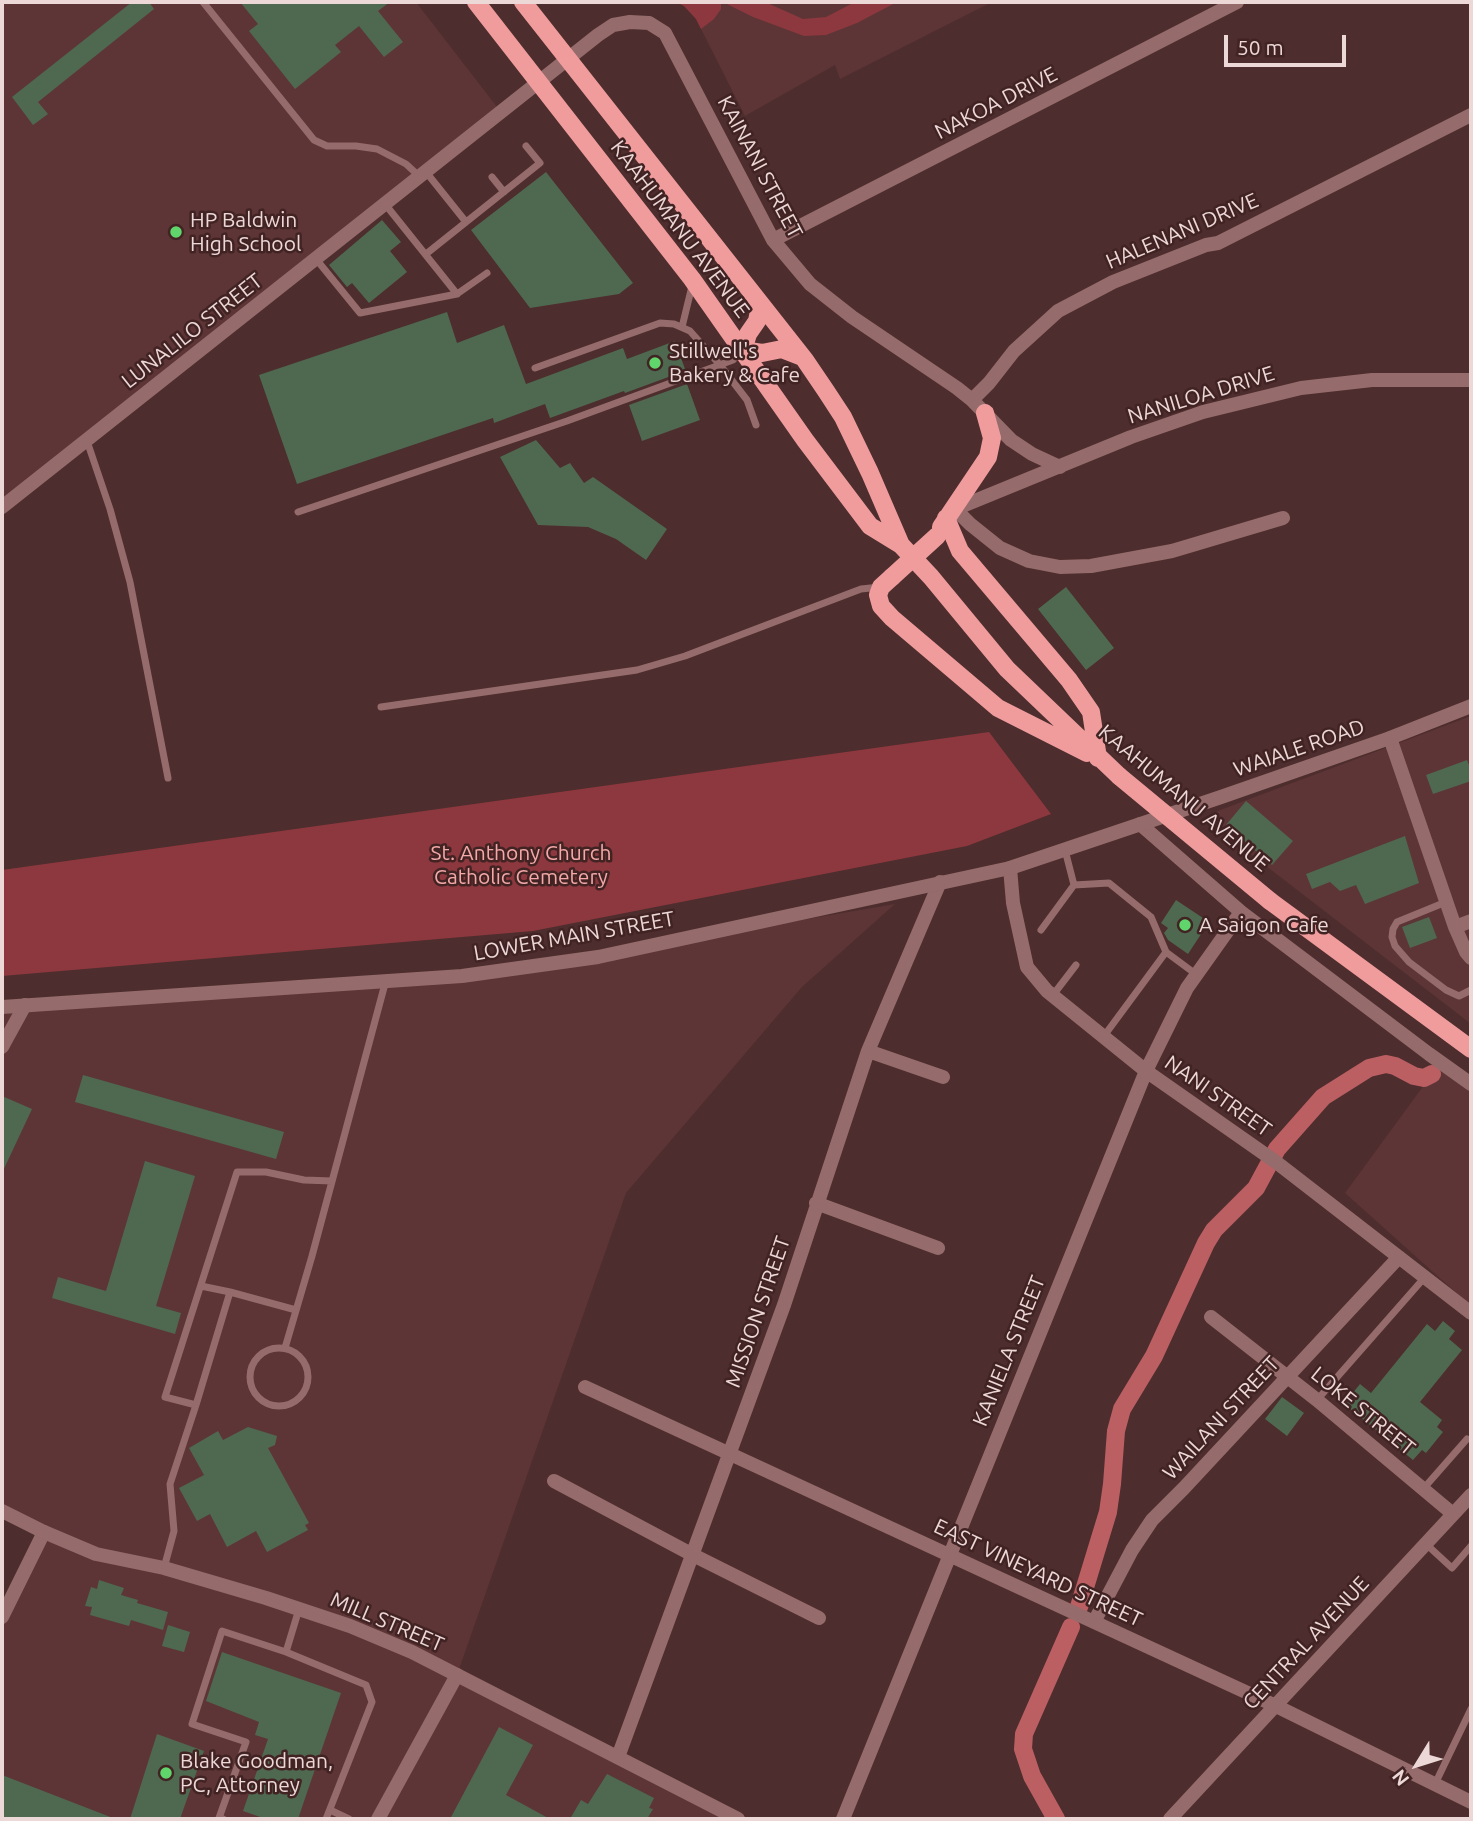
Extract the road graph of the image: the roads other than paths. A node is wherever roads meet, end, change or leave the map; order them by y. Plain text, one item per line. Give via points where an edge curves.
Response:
1 (203, 2) edge
2 (475, 2) edge
3 (523, 2) edge
4 (1237, 2) edge
5 (568, 59) junction
6 (538, 83) junction
7 (1471, 115) edge
8 (526, 146) dead end
9 (423, 174) junction
10 (492, 177) dead end
11 (504, 192) junction
12 (385, 204) junction
13 (466, 222) junction
14 (773, 240) junction
15 (426, 254) junction
16 (316, 259) junction
17 (487, 273) dead end
18 (692, 279) junction
19 (457, 294) junction
20 (756, 298) junction
21 (682, 327) junction
22 (743, 350) junction
23 (804, 360) junction
24 (720, 365) junction
25 (535, 369) dead end
26 (1471, 380) edge
27 (972, 400) junction
28 (985, 413) junction
29 (756, 425) dead end
30 (87, 441) junction
31 (1060, 467) junction
32 (2, 507) edge
33 (298, 512) dead end
34 (950, 514) junction
35 (1283, 518) dead end
36 (901, 545) junction
37 (886, 582) junction
38 (1471, 706) edge
39 (381, 707) dead end
40 (1390, 738) junction
41 (1098, 758) junction
42 (168, 778) dead end
43 (1140, 824) junction
44 (1065, 849) junction
45 (1010, 868) junction
46 (940, 882) junction
47 (1074, 885) junction
48 (1446, 901) junction
49 (1241, 912) junction
50 (1471, 921) edge
51 (1455, 927) junction
52 (1041, 930) dead end
53 (1166, 952) junction
54 (1471, 958) edge
55 (1076, 965) dead end
56 (1196, 975) junction
57 (386, 980) junction
58 (1471, 990) edge
59 (1053, 995) junction
60 (25, 1005) junction
61 (2, 1007) edge
62 (1104, 1036) junction
63 (2, 1047) edge
64 (1471, 1049) edge
65 (868, 1051) junction
66 (1146, 1071) junction
67 (943, 1077) dead end
68 (1471, 1084) edge
69 (332, 1181) junction
70 (816, 1203) junction
71 (937, 1248) dead end
72 (1399, 1257) junction
73 (1425, 1277) junction
74 (201, 1286) junction
75 (230, 1292) junction
76 (296, 1310) junction
77 (1471, 1313) edge
78 (1211, 1317) dead end
79 (285, 1349) junction
80 (1288, 1377) junction
81 (585, 1387) dead end
82 (1317, 1400) junction
83 (196, 1405) junction
84 (1467, 1439) dead end
85 (731, 1453) junction
86 (554, 1480) dead end
87 (1424, 1488) junction
88 (1471, 1494) edge
89 (2, 1511) edge
90 (1453, 1514) junction
91 (44, 1532) junction
92 (1425, 1544) junction
93 (1471, 1546) edge
94 (949, 1554) junction
95 (693, 1556) junction
96 (164, 1568) junction
97 (299, 1609) junction
98 (2, 1616) edge
99 (819, 1618) dead end
100 (1094, 1622) junction
101 (286, 1652) junction
102 (457, 1675) junction
103 (1276, 1706) junction
104 (1471, 1709) edge
105 (618, 1757) junction
106 (1435, 1785) junction
107 (1471, 1802) edge
108 (330, 1810) junction
109 (223, 1819) edge
110 (326, 1819) edge
111 (349, 1819) edge
112 (378, 1819) edge
113 (738, 1819) edge
114 (843, 1819) edge
115 (1170, 1819) edge

1 - 9 lane via 314,140 327,146 377,149
2 - 6 main road, KAAHUMANU AVENUE
3 - 5 main road, KAAHUMANU AVENUE
4 - 14 street, NAKOA DRIVE
5 - 6 street, KAINANI STREET
5 - 14 street, KAINANI STREET via 613,25 640,22 665,33
5 - 20 main road, KAAHUMANU AVENUE
6 - 9 street, LUNALILO STREET
6 - 18 main road, KAAHUMANU AVENUE
7 - 27 street, HALENANI DRIVE via 1218,243 1113,282 1058,311 1014,351
8 - 11 lane via 540,163
9 - 12 street, LUNALILO STREET
9 - 13 lane
10 - 11 lane
11 - 13 lane
12 - 15 lane
12 - 16 street, LUNALILO STREET
13 - 15 lane
14 - 27 street, KAINANI STREET via 830,302
15 - 19 lane
16 - 19 lane via 359,313
16 - 30 street, LUNALILO STREET
17 - 19 lane
18 - 21 lane
18 - 22 main road, KAAHUMANU AVENUE
20 - 22 main road via 757,321
20 - 23 main road, KAAHUMANU AVENUE
21 - 24 lane
21 - 25 lane via 660,324
22 - 23 main road via 786,349
22 - 24 lane
22 - 36 main road, KAAHUMANU AVENUE via 870,526
23 - 36 main road, KAAHUMANU AVENUE via 843,417
24 - 29 lane via 747,400
24 - 33 lane
26 - 31 street, NANILOA DRIVE via 1372,380 1301,388 1203,412
27 - 28 street, KAINANI STREET
28 - 31 street, KAINANI STREET via 1026,451
28 - 34 main road via 991,446
30 - 32 street, LUNALILO STREET
30 - 42 lane via 130,582
31 - 34 street, NANILOA DRIVE
34 - 35 street via 1000,548 1059,567 1172,551
34 - 37 main road, bridge via 937,536
34 - 41 main road via 960,551 1091,712
36 - 41 main road, KAAHUMANU AVENUE via 1007,669
37 - 39 lane via 637,670
37 - 41 main road via 879,600 885,611 998,708
38 - 40 street, WAIALE ROAD
40 - 43 street, WAIALE ROAD
40 - 48 street
41 - 64 main road, KAAHUMANU AVENUE, bridge via 1270,901
43 - 44 street, LOWER MAIN STREET
43 - 49 street
44 - 45 street, LOWER MAIN STREET
44 - 47 lane
45 - 46 street, LOWER MAIN STREET
45 - 59 street, NANI STREET via 1027,967
46 - 57 street, LOWER MAIN STREET via 598,957 462,976
46 - 65 street, MISSION STREET
47 - 52 lane
47 - 53 lane via 1109,883 1151,917
48 - 51 street
48 - 58 lane via 1397,922 1392,937 1409,962 1446,990 1459,996
49 - 56 street, KANIELA STREET
49 - 68 street
50 - 51 street
51 - 54 street
53 - 56 lane
53 - 62 lane
55 - 59 lane
56 - 66 street, KANIELA STREET
57 - 60 street, LOWER MAIN STREET
57 - 69 lane
59 - 62 street, NANI STREET
60 - 61 street, LOWER MAIN STREET
60 - 63 street
62 - 66 street, NANI STREET
65 - 67 street
65 - 70 street, MISSION STREET
66 - 72 street, NANI STREET
66 - 94 street, KANIELA STREET
69 - 74 lane via 237,1172
69 - 76 lane
70 - 71 street
70 - 85 street, MISSION STREET
72 - 73 street, NANI STREET
72 - 80 street, WAILANI STREET
73 - 77 street, NANI STREET
73 - 82 lane
74 - 75 lane
74 - 83 lane via 165,1397
75 - 76 lane
75 - 83 lane
76 - 79 lane
78 - 80 street, LOKE STREET
79 - 79 lane via 262,1353 250,1372 259,1398 276,1405 293,1401 307,1378 303,1362
80 - 82 street, LOKE STREET
80 - 100 street, WAILANI STREET via 1152,1520
81 - 85 street, EAST VINEYARD STREET
82 - 87 street, LOKE STREET
83 - 96 lane via 170,1484 174,1531
84 - 87 lane
85 - 94 street, EAST VINEYARD STREET
85 - 95 street, MISSION STREET
86 - 95 street
87 - 90 street, LOKE STREET
88 - 90 street, CENTRAL AVENUE
89 - 91 street, MILL STREET
90 - 92 street, CENTRAL AVENUE
91 - 96 street, MILL STREET via 96,1554
91 - 98 street
92 - 93 lane via 1452,1568
92 - 103 street, CENTRAL AVENUE
94 - 100 street, EAST VINEYARD STREET
94 - 114 street, KANIELA STREET
95 - 99 street
95 - 105 street, MISSION STREET
96 - 97 street, MILL STREET
97 - 101 lane
97 - 102 street, MILL STREET
100 - 103 street, EAST VINEYARD STREET
101 - 108 lane via 366,1685 372,1702
101 - 109 lane via 222,1631 192,1724 246,1742 219,1818
102 - 105 street, MILL STREET
102 - 112 street
103 - 106 street, EAST VINEYARD STREET
103 - 115 street, CENTRAL AVENUE
104 - 106 lane
105 - 113 street, MILL STREET
106 - 107 street, EAST VINEYARD STREET
108 - 110 lane
108 - 111 lane

